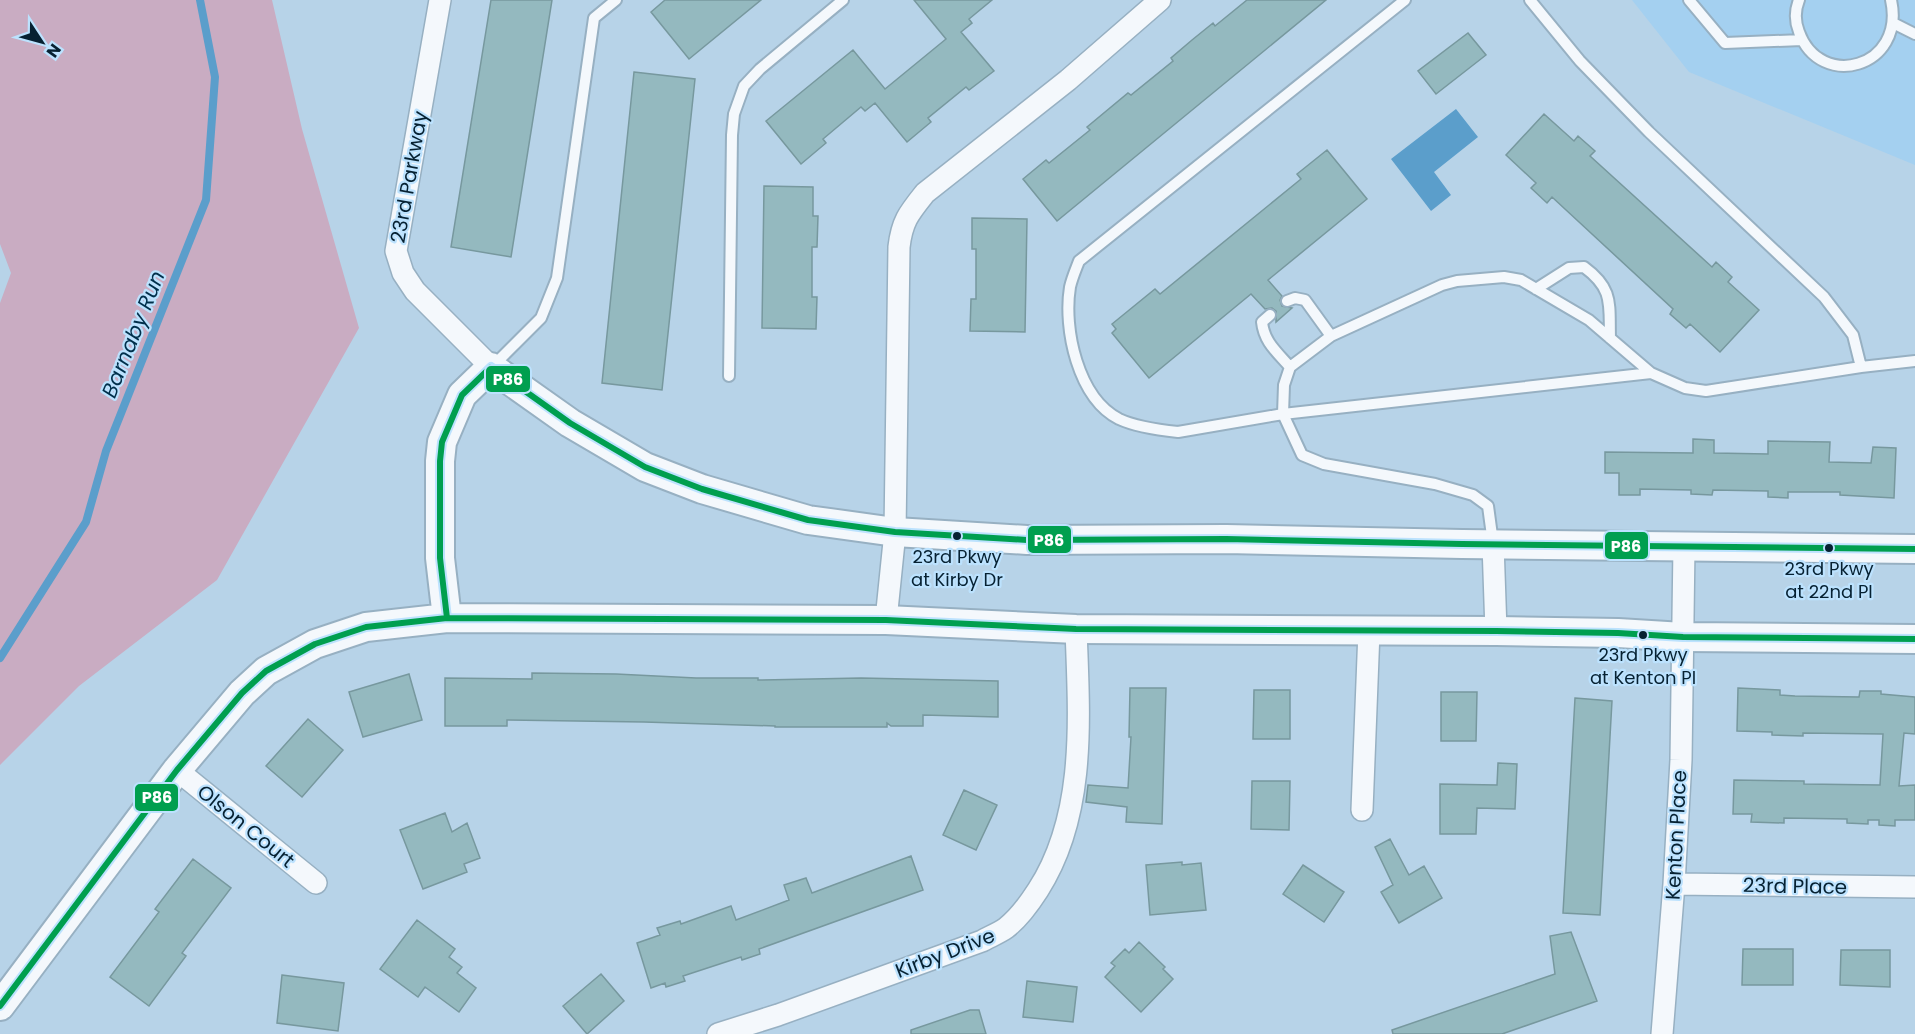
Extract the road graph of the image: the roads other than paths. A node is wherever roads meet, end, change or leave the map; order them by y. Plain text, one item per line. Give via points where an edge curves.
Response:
1 (440, 0) edge
2 (616, 0) edge
3 (843, 0) edge
4 (1160, 0) edge
5 (1405, 0) edge
6 (1530, 0) edge
7 (1689, 0) edge
8 (1799, 0) edge
9 (1891, 0) edge
10 (1893, 23) junction
11 (1915, 34) edge
12 (1802, 40) junction
13 (1536, 289) junction
14 (1287, 301) dead end
15 (1270, 315) dead end
16 (1331, 336) junction
17 (1610, 338) junction
18 (1915, 361) edge
19 (491, 367) junction
20 (1290, 367) junction
21 (1862, 367) junction
22 (1651, 373) junction
23 (729, 375) dead end
24 (1283, 414) junction
25 (895, 532) junction
26 (1493, 544) junction
27 (1684, 546) junction
28 (1915, 549) edge
29 (447, 618) junction
30 (886, 620) junction
31 (1076, 628) junction
32 (1369, 631) junction
33 (1496, 632) junction
34 (1683, 636) junction
35 (1915, 639) edge
36 (177, 770) junction
37 (1362, 810) dead end
38 (316, 882) dead end
39 (1674, 884) junction
40 (1915, 888) edge
41 (0, 1006) edge
42 (718, 1034) edge
43 (1662, 1034) edge

1 - 19 street, 23rd Parkway via 396,251 403,273 415,291
2 - 19 lane via 594,18 557,278 542,318
3 - 23 lane via 760,69 744,86 738,101 732,135
4 - 25 street via 1068,80 925,193 909,213 902,228 899,259
5 - 24 lane via 1079,261 1070,287 1068,327 1080,369 1088,389 1120,420 1178,432
6 - 21 lane via 1580,61 1649,132 1824,297 1853,335
7 - 12 lane via 1725,43
8 - 12 lane via 1796,16
9 - 10 lane
10 - 11 lane
10 - 12 lane via 1876,55 1853,65 1841,66 1818,58
13 - 16 lane via 1521,280 1504,277 1457,281
13 - 17 lane via 1589,320
13 - 17 lane via 1569,268 1584,267 1608,291
14 - 16 lane via 1305,300
15 - 20 lane via 1262,322 1263,333
16 - 20 lane
17 - 22 lane
18 - 21 lane
19 - 25 street, 23rd Parkway via 570,423 664,474 808,520
19 - 29 street via 462,395 442,442 440,558
20 - 24 lane via 1284,385
21 - 22 lane via 1706,391 1685,388
22 - 24 lane
24 - 26 lane via 1302,455 1324,464 1473,495 1488,506
25 - 26 street, 23rd Parkway via 1027,540 1226,538
25 - 30 street
26 - 27 street, 23rd Parkway
26 - 33 street
27 - 28 street, 23rd Parkway
27 - 34 street, Kenton Place
29 - 30 street
29 - 36 street via 366,627 315,644 266,671 242,693
30 - 31 street
31 - 32 street
31 - 42 street, Kirby Drive via 1078,695 1070,813 1062,845 1028,906 1005,928 982,941
32 - 33 street
32 - 37 street
33 - 34 street
34 - 35 street
34 - 39 street, Kenton Place
36 - 38 street, Olson Court
36 - 41 street
39 - 40 street, 23rd Place
39 - 43 street, Kenton Place

